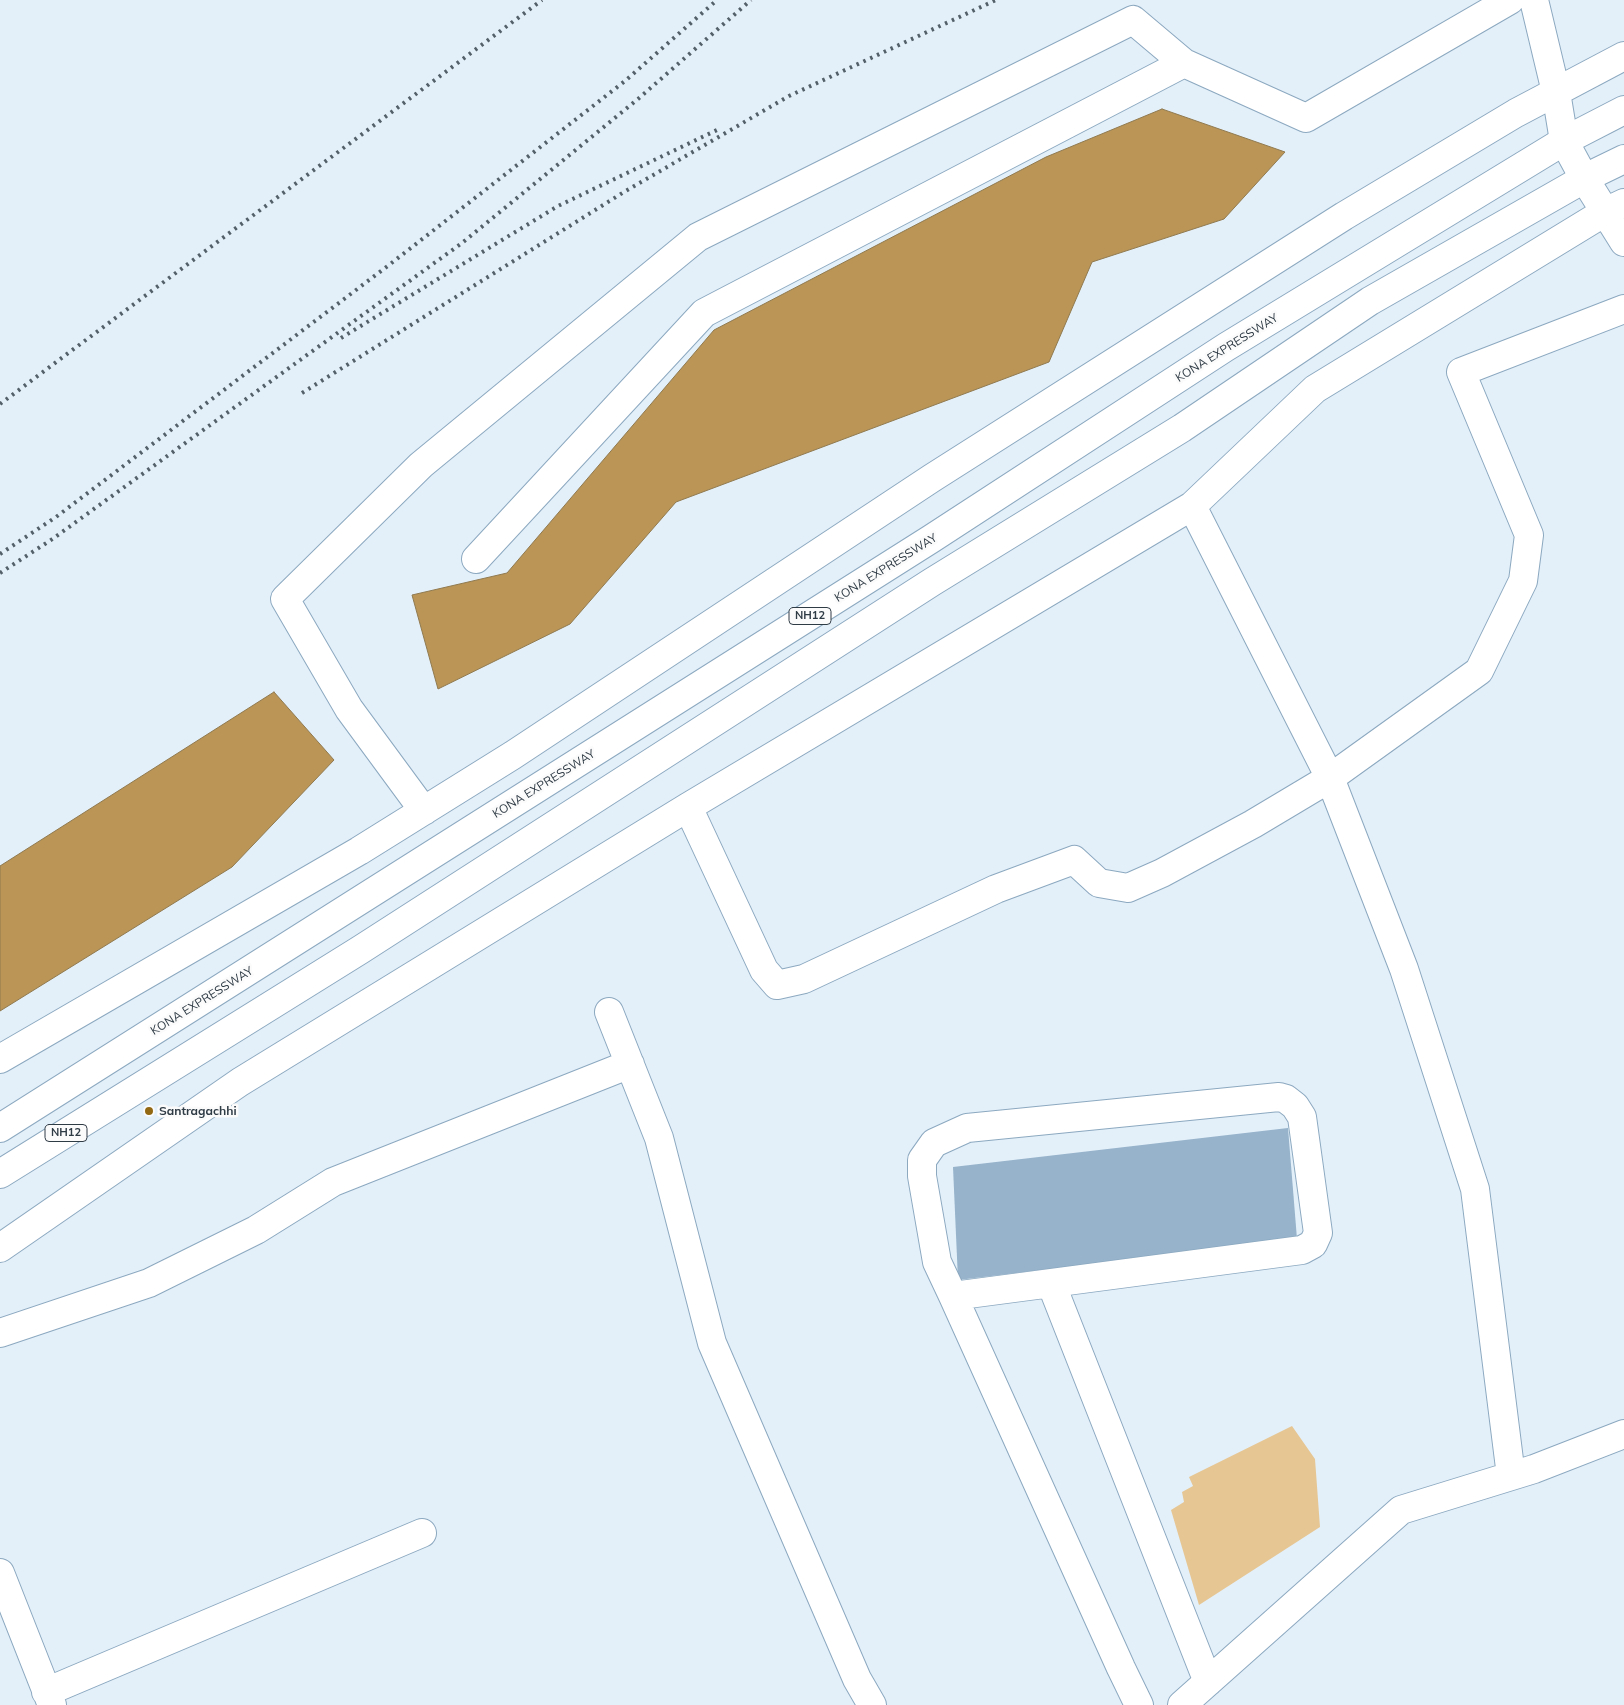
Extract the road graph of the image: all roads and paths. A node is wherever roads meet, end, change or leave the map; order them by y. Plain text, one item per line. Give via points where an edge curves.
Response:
1 (1510, 0) edge
2 (1534, 0) edge
3 (1624, 56) edge
4 (1184, 63) junction
5 (1556, 92) junction
6 (1624, 110) edge
7 (1564, 141) junction
8 (1624, 159) edge
9 (1584, 178) junction
10 (1614, 208) edge
11 (1624, 242) edge
12 (1624, 309) edge
13 (1192, 506) junction
14 (476, 559) dead end
15 (1330, 778) junction
16 (688, 807) junction
17 (424, 811) junction
18 (610, 1012) dead end
19 (0, 1059) edge
20 (630, 1064) junction
21 (0, 1128) edge
22 (0, 1174) edge
23 (0, 1248) edge
24 (1051, 1283) junction
25 (952, 1296) junction
26 (0, 1333) edge
27 (1624, 1434) edge
28 (1511, 1476) junction
29 (422, 1533) dead end
30 (0, 1573) edge
31 (1208, 1682) junction
32 (49, 1699) edge
33 (872, 1705) edge
34 (1140, 1705) edge
35 (1182, 1705) edge

1 - 4 main road via 1306,118
2 - 5 main road
3 - 5 main road
4 - 14 main road via 704,313
4 - 17 main road via 1133,20 698,237 400,485 285,599 349,709
5 - 7 main road
5 - 17 main road via 1302,243 932,478 514,755
6 - 7 main road, KONA EXPRESSWAY / NH12
7 - 9 main road
7 - 21 main road, KONA EXPRESSWAY / NH12 via 1226,348 923,545
8 - 9 main road, NH12
9 - 10 main road
9 - 22 main road, NH12 via 1370,301 1182,428 932,582 360,950
10 - 11 main road
10 - 13 main road via 1315,389
12 - 15 main road via 1461,372 1529,535 1523,581 1478,670
13 - 15 main road
13 - 16 main road
15 - 16 main road via 1252,824 1128,888 1099,883 1074,860 996,889 804,979 777,985 764,970
15 - 28 main road via 1404,969 1475,1189
16 - 23 main road via 240,1082
17 - 19 main road
18 - 20 main road
20 - 26 main road via 333,1182 256,1230 149,1283
20 - 33 main road via 659,1138 712,1343 857,1679
24 - 25 main road
24 - 25 main road via 1302,1250 1313,1244 1318,1233 1302,1117 1295,1106 1279,1097 996,1125 967,1128 934,1143 922,1160 922,1176 938,1262
24 - 31 main road
25 - 34 main road
27 - 28 main road
28 - 31 main road via 1401,1510
29 - 32 main road
30 - 32 main road
31 - 35 main road

